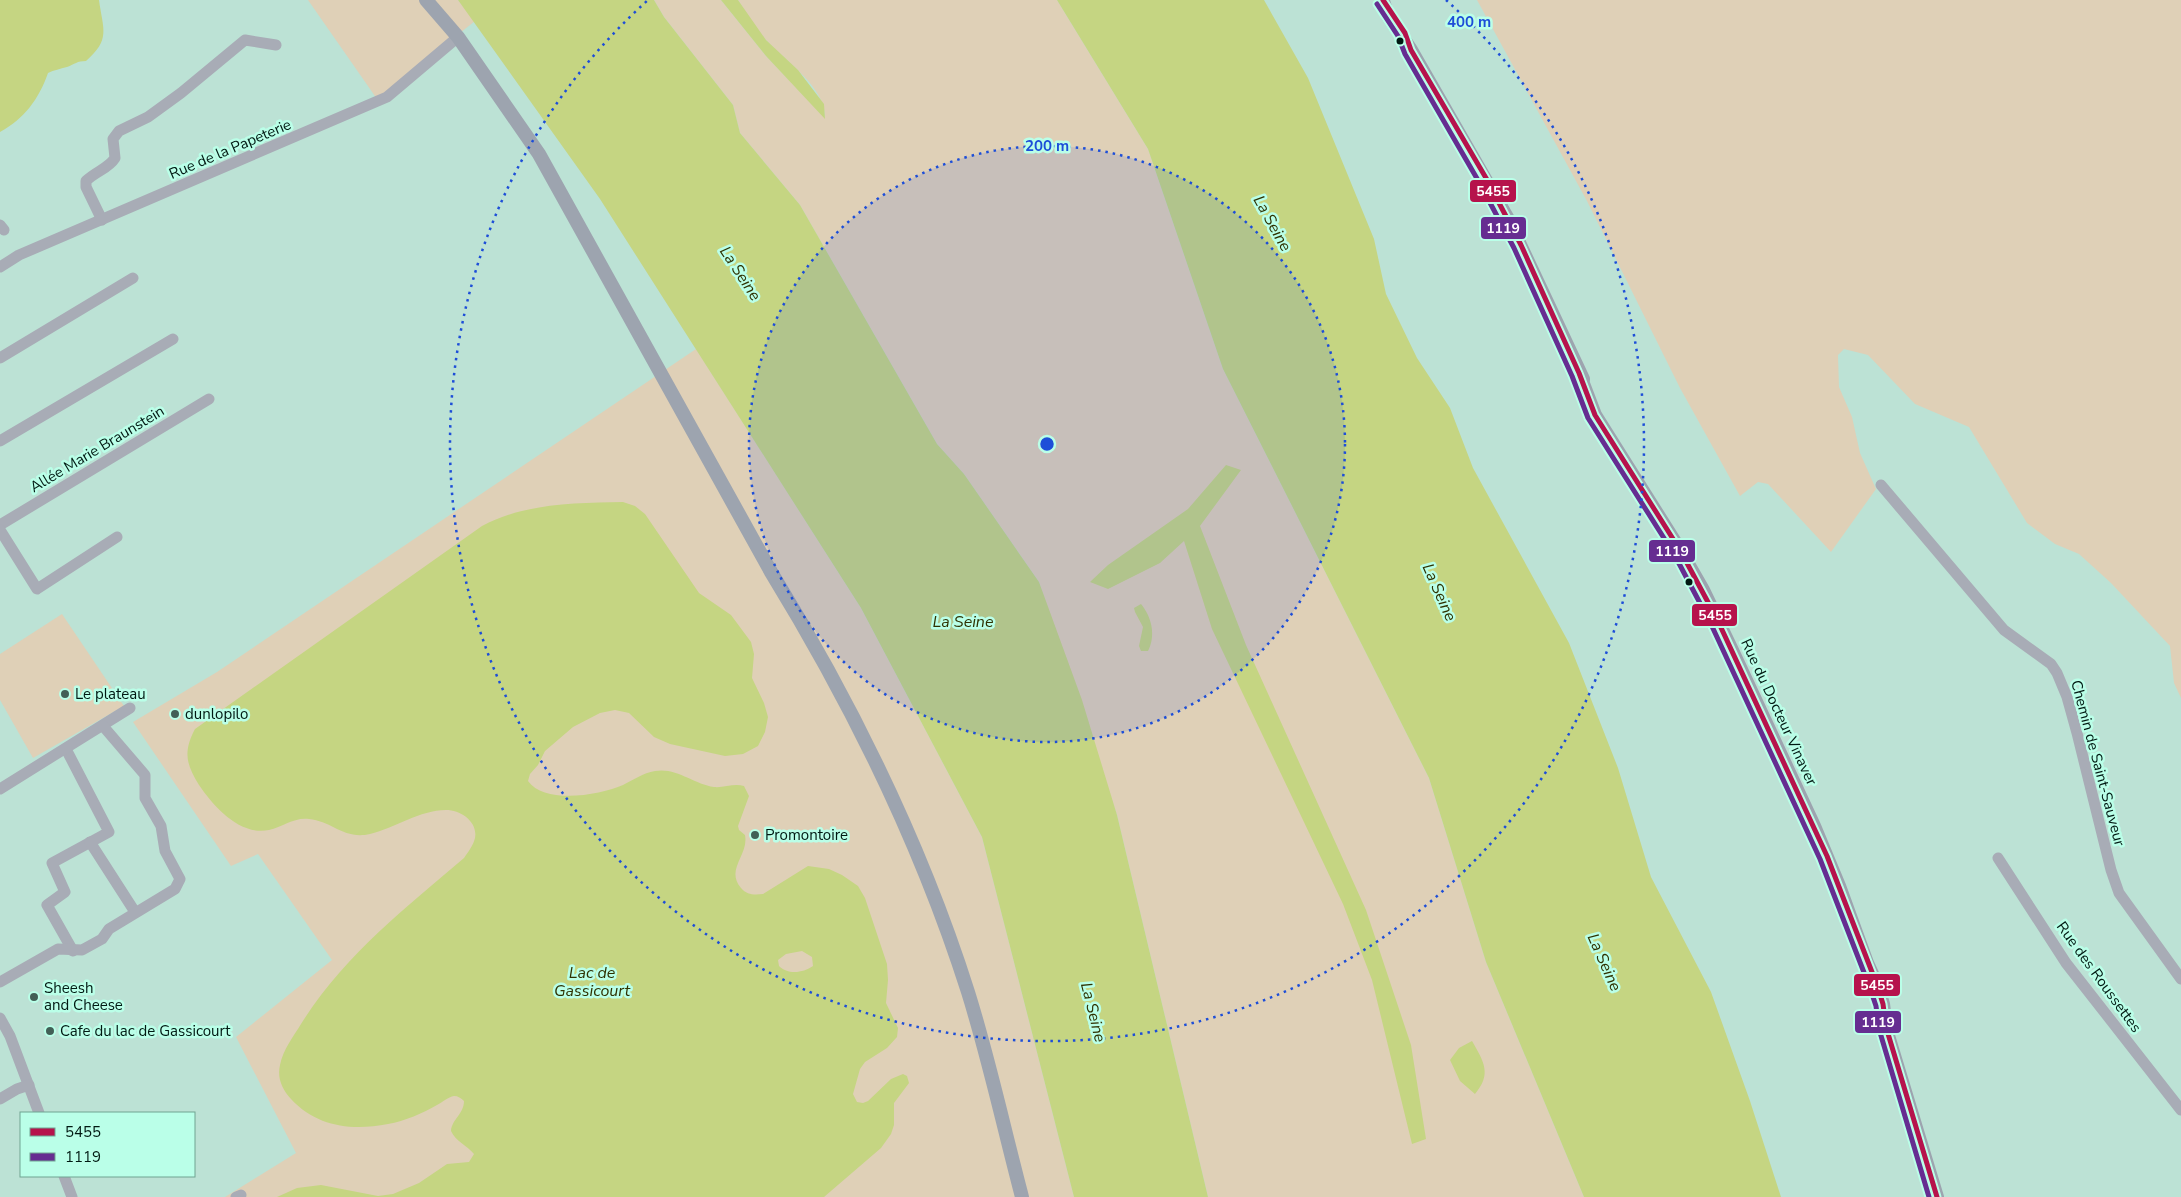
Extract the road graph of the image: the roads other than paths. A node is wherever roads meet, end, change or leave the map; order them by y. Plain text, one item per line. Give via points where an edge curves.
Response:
1 (426, 0) edge
2 (1383, 0) edge
3 (458, 37) junction
4 (276, 44) dead end
5 (102, 220) junction
6 (0, 267) edge
7 (133, 278) dead end
8 (173, 339) dead end
9 (0, 358) edge
10 (209, 400) dead end
11 (0, 441) edge
12 (1881, 485) dead end
13 (0, 525) edge
14 (0, 530) edge
15 (117, 537) dead end
16 (130, 708) dead end
17 (103, 726) junction
18 (66, 749) junction
19 (0, 789) edge
20 (90, 842) junction
21 (1998, 858) dead end
22 (135, 912) junction
23 (73, 951) junction
24 (2181, 979) edge
25 (0, 982) edge
26 (0, 1018) edge
27 (29, 1085) junction
28 (0, 1099) edge
29 (2181, 1110) edge
30 (39, 1112) edge
31 (64, 1177) edge
32 (72, 1197) edge
33 (1022, 1197) edge
34 (1937, 1197) edge

1 - 3 main road
2 - 34 main road, Rue du Docteur Vinaver via 1406,33 1412,50 1508,219 1579,373 1624,460 1680,550 1727,639 1814,826 1867,963 1872,992 1886,1027
3 - 5 street, Rue de la Papeterie via 387,97
3 - 33 main road via 539,154 770,572 807,630 869,747 934,896 967,990 988,1058
4 - 5 street via 245,40 148,117 119,131 113,139 115,158 110,166 86,180 86,187
5 - 6 street, Rue de la Papeterie via 19,255
7 - 9 street
8 - 11 street
10 - 13 street, Allée Marie Braunstein
12 - 24 street, Chemin de Saint-Sauveur via 2004,630 2051,664 2057,673 2067,697 2119,893
14 - 15 street via 37,588
16 - 17 street
17 - 18 street
17 - 22 street via 145,775 145,798 161,826 164,851 180,878 175,889
18 - 19 street
18 - 20 street via 109,832
20 - 22 street
20 - 23 street via 52,862 65,892 47,905
21 - 29 street, Rue des Roussettes via 2066,963
22 - 23 street via 108,928 102,939 82,950
23 - 25 street via 58,950
26 - 27 street
27 - 28 street
27 - 30 street
31 - 32 street

